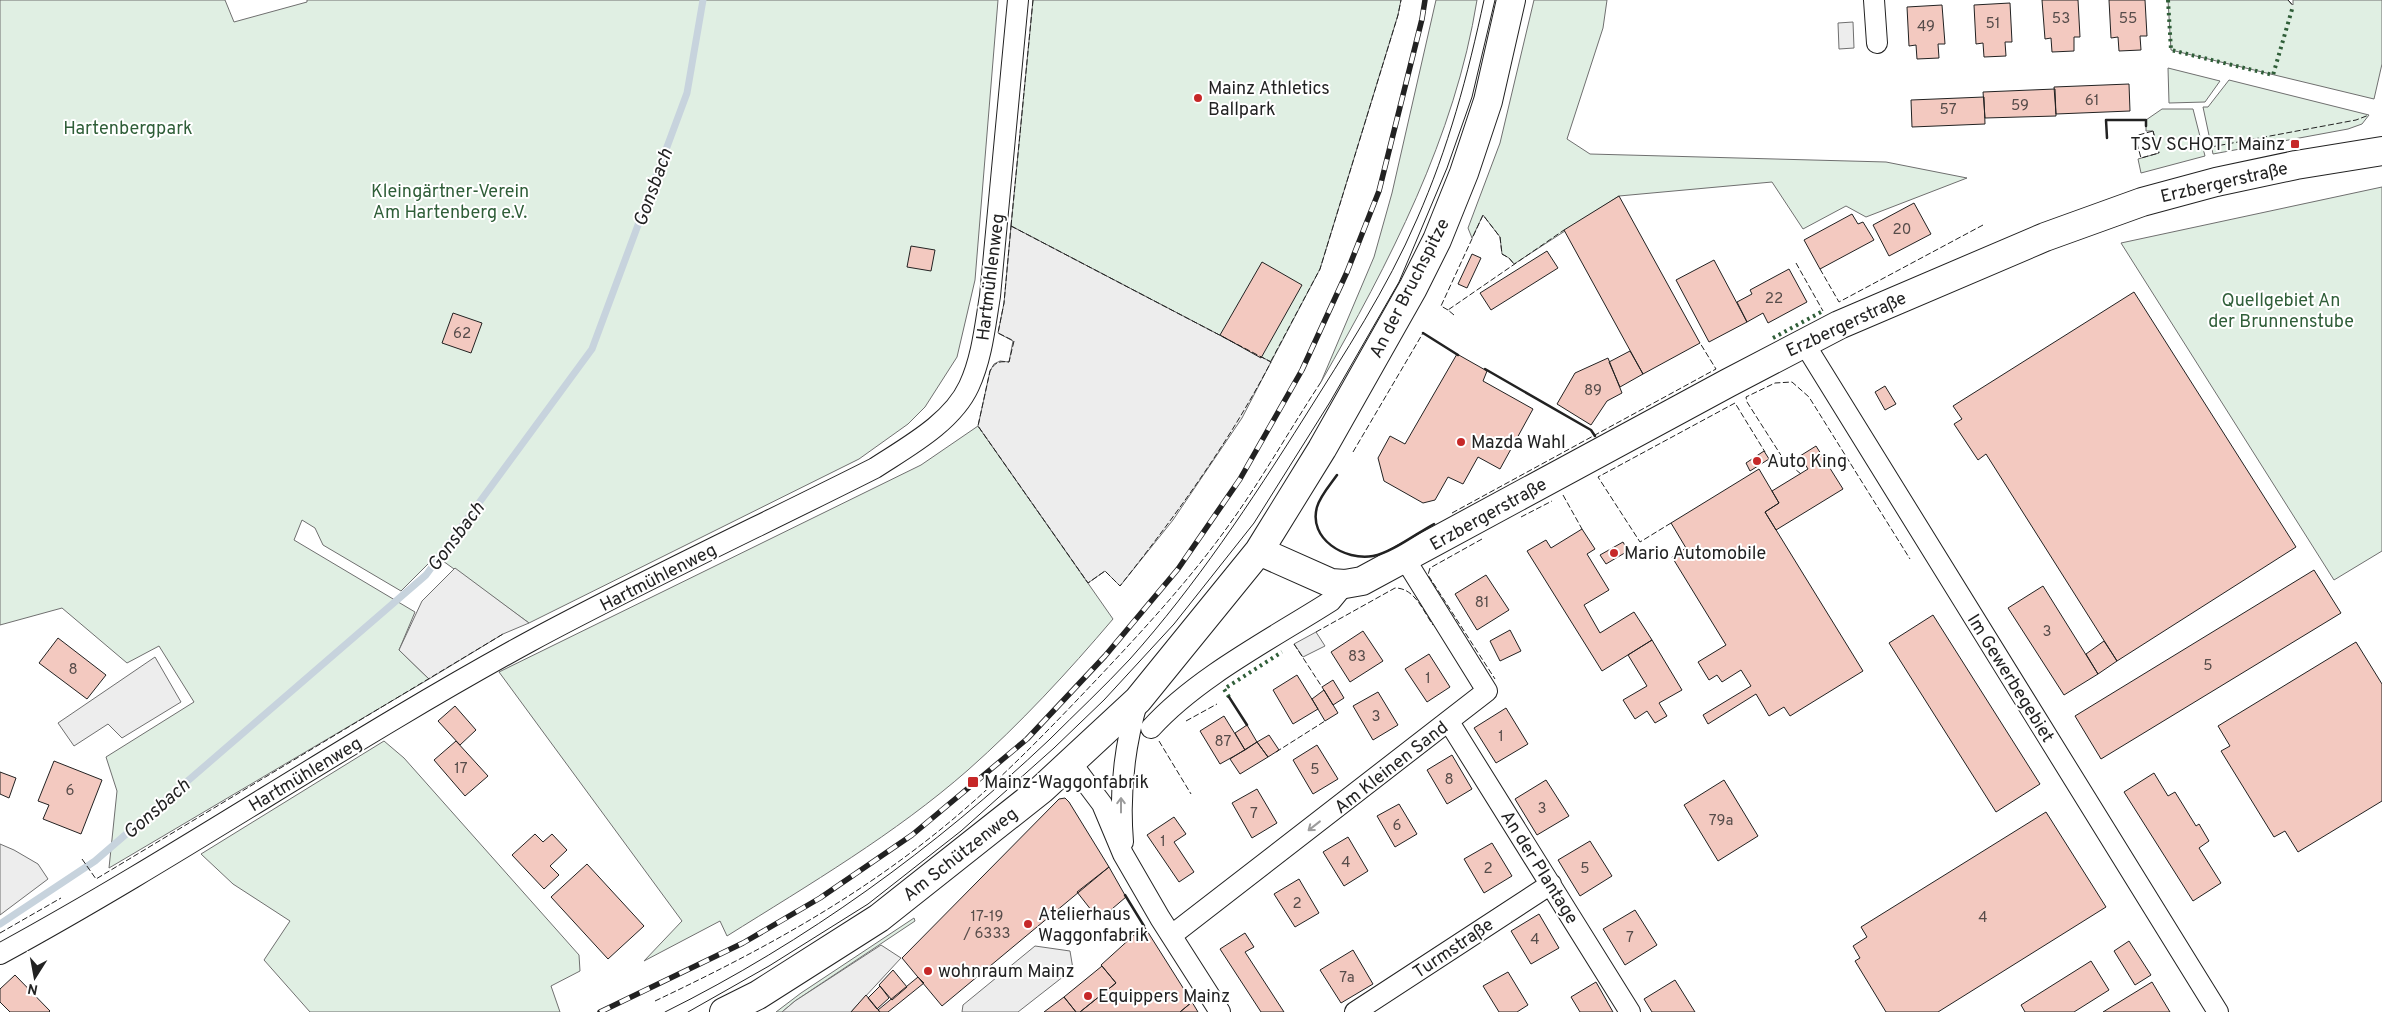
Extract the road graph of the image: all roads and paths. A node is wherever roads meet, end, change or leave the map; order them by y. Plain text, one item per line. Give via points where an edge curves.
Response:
1 (1018, 0) edge
2 (1874, 0) edge
3 (1511, 1) edge
4 (1876, 43) dead end
5 (2382, 152) edge
6 (1804, 343) junction
7 (1259, 551) junction
8 (1405, 559) junction
9 (1345, 584) junction
10 (1138, 700) junction
11 (1450, 722) junction
12 (1151, 728) dead end
13 (1072, 764) junction
14 (1123, 854) junction
15 (1551, 884) junction
16 (1172, 935) junction
17 (0, 954) edge
18 (751, 1004) edge
19 (724, 1012) edge
20 (1220, 1012) edge
21 (1356, 1012) edge
22 (1630, 1012) edge
23 (2218, 1012) edge

1 - 17 street, Hartmühlenweg via 990,296 982,344 969,386 952,411 875,468 529,642 111,892
2 - 4 street
3 - 7 main road, An der Bruchspitze via 1488,101 1464,173 1436,240 1413,288 1312,467
5 - 6 main road, Erzbergerstraße via 2296,165 2216,182 2091,218 1866,313
6 - 8 main road, Erzbergerstraße
6 - 23 street, Im Gewerbegebiet
7 - 9 main road, Erzbergerstraße via 1331,583
7 - 10 main road, Am Schützenweg
8 - 9 main road, Erzbergerstraße via 1362,581
8 - 11 street, Am Kleinen Sand via 1487,691
9 - 12 street via 1331,601 1212,677
10 - 13 main road, Am Schützenweg
14 -> 10 street via 1123,770
11 - 15 street, An der Plantage
11 -> 16 street, Am Kleinen Sand
13 - 14 street via 1102,804
13 - 18 main road, Am Schützenweg via 879,918
14 - 16 street
15 - 21 street, Turmstraße
15 - 22 street, An der Plantage
16 - 20 street
18 - 19 main road, Am Schützenweg

